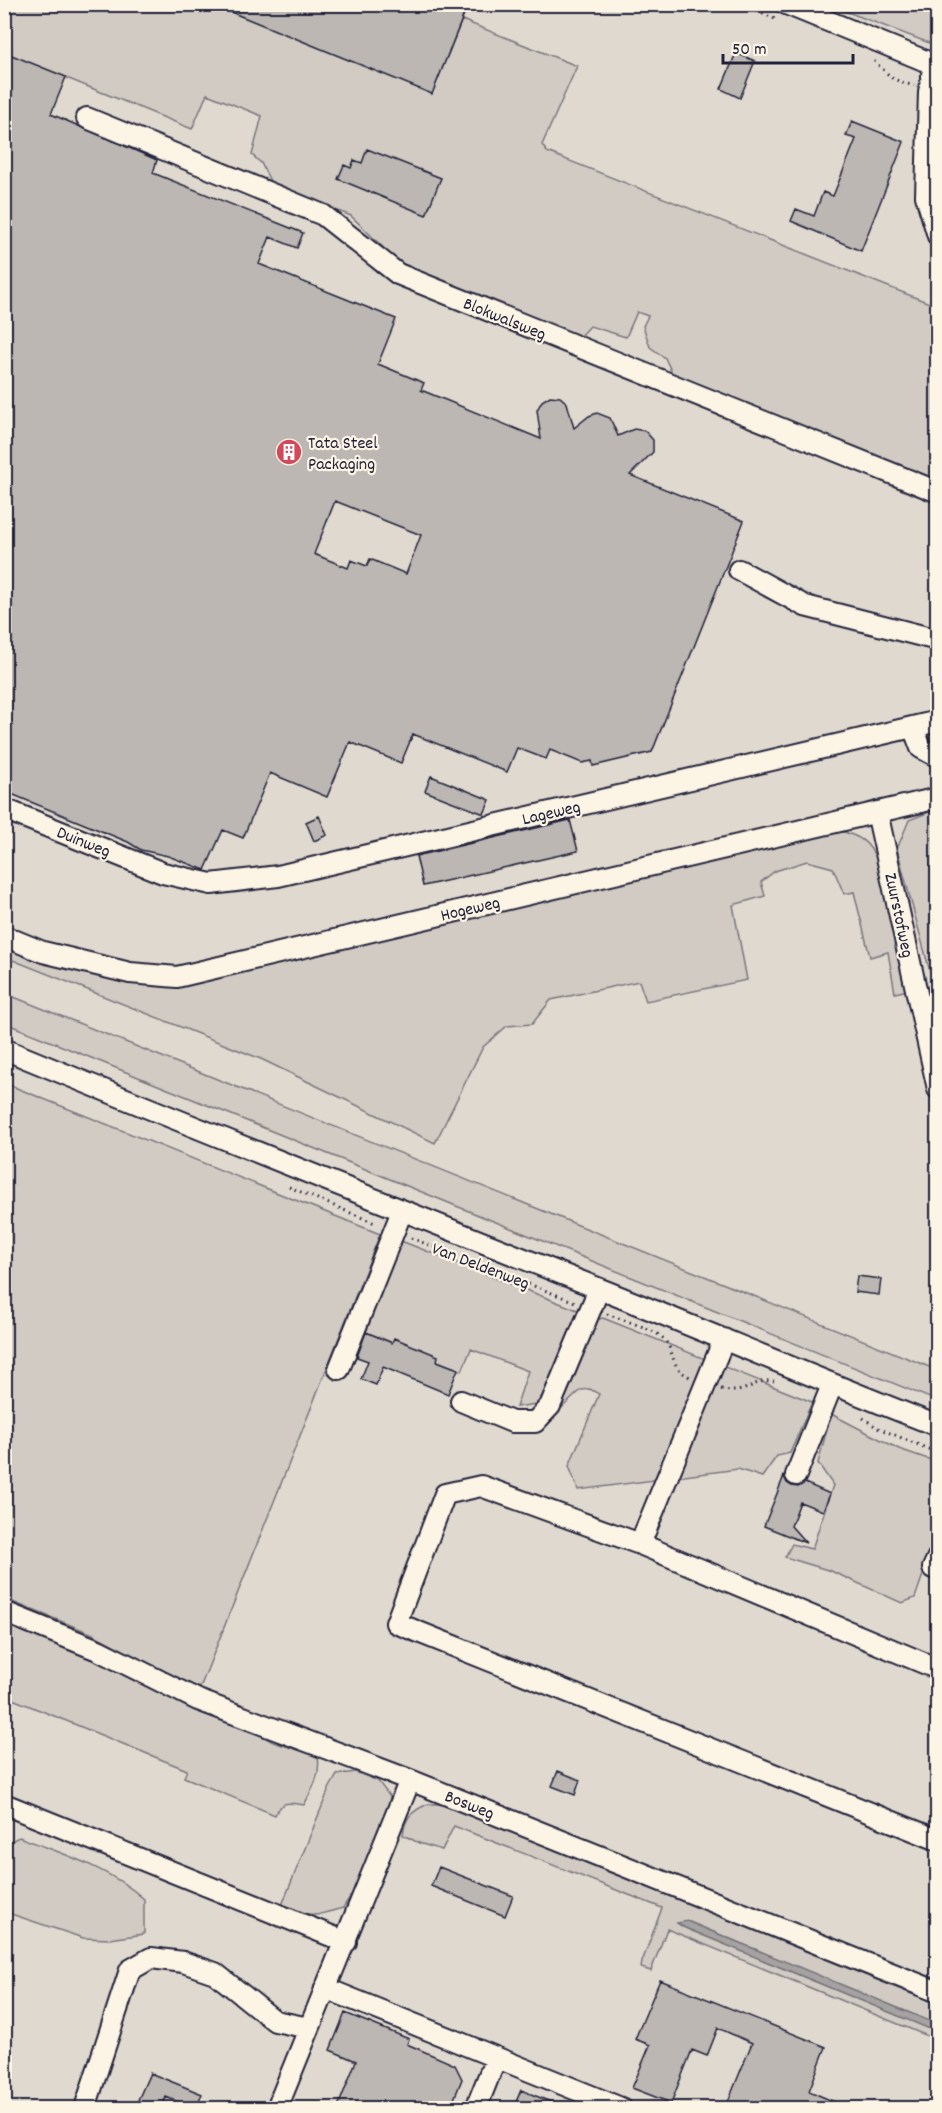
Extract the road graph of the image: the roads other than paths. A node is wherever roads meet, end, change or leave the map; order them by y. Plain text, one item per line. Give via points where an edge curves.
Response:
1 (785, 14) edge
2 (936, 65) edge
3 (87, 118) dead end
4 (938, 236) edge
5 (938, 492) edge
6 (739, 570) dead end
7 (938, 640) edge
8 (938, 721) edge
9 (913, 727) junction
10 (938, 757) edge
11 (938, 798) edge
12 (4, 809) edge
13 (877, 812) junction
14 (163, 873) joint
15 (4, 936) edge
16 (4, 1049) edge
17 (938, 1089) edge
18 (402, 1211) junction
19 (598, 1289) junction
20 (724, 1339) junction
21 (339, 1369) dead end
22 (832, 1385) junction
23 (461, 1401) dead end
24 (938, 1426) edge
25 (796, 1475) dead end
26 (640, 1544) junction
27 (4, 1612) edge
28 (938, 1669) edge
29 (410, 1780) junction
30 (4, 1804) edge
31 (938, 1840) edge
32 (346, 1942) junction
33 (325, 1988) junction
34 (938, 1992) edge
35 (309, 2028) junction
36 (496, 2058) junction
37 (85, 2109) edge
38 (277, 2109) edge
39 (476, 2109) edge
40 (621, 2109) edge

1 - 2 street
2 - 4 street via 929,92 926,196
3 - 5 street, Blokwalsweg via 323,215 398,274
6 - 7 street via 805,606
8 - 9 street, Lageweg
9 - 10 street via 921,748
9 - 14 street, Lageweg via 278,876 211,884
11 - 13 street, Hogeweg
12 - 14 street, Duinweg
13 - 15 street, Hogeweg via 177,977 130,973 43,952
13 - 17 street, Zuurstofweg
16 - 18 street, Van Deldenweg
18 - 19 street, Van Deldenweg
18 - 21 street
19 - 20 street, Van Deldenweg
19 - 23 street via 550,1406 535,1422 512,1422
20 - 22 street, Van Deldenweg
20 - 26 street
22 - 24 street, Van Deldenweg
22 - 25 street
26 - 28 street
26 - 31 street via 481,1486 445,1494 396,1623
27 - 29 street, Bosweg via 98,1650 198,1700
29 - 32 street
29 - 34 street, Bosweg
30 - 32 street
32 - 33 street
33 - 35 street
33 - 36 street
35 - 37 street via 275,2021 215,1973 183,1962 151,1958 130,1970
35 - 38 street
36 - 39 street
36 - 40 street

